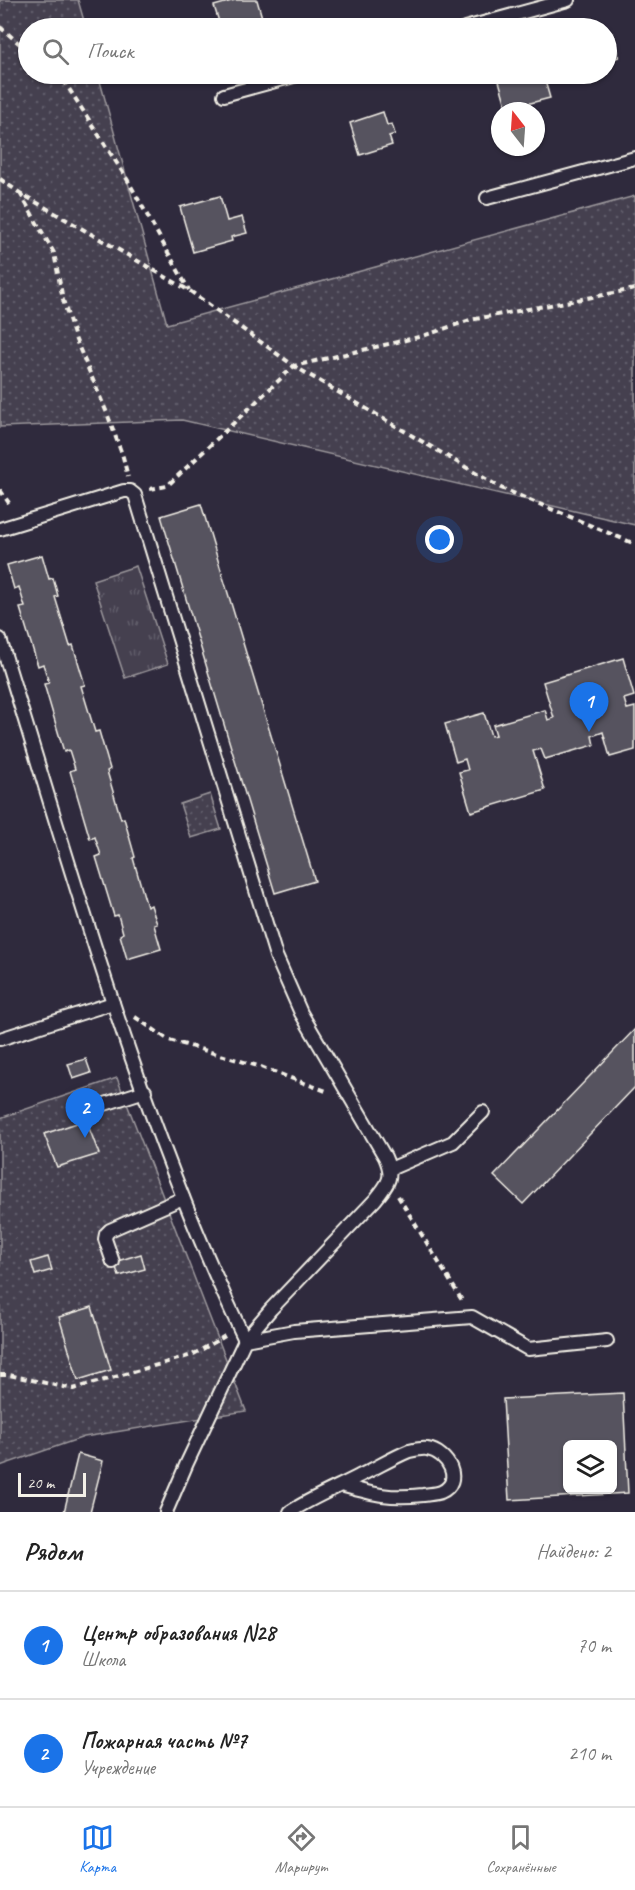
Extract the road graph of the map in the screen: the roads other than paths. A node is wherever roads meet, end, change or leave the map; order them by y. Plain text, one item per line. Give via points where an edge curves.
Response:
1 (568, 0) edge
2 (502, 18) edge
3 (264, 84) edge
4 (224, 95) dead end
5 (635, 158) edge
6 (487, 198) dead end
7 (0, 529) edge
8 (0, 639) edge
9 (113, 1003) junction
10 (0, 1039) edge
11 (145, 1091) junction
12 (83, 1111) dead end
13 (483, 1112) dead end
14 (389, 1175) junction
15 (183, 1198) junction
16 (113, 1262) dead end
17 (245, 1340) junction
18 (607, 1341) dead end
19 (341, 1485) junction
20 (166, 1512) edge
21 (290, 1512) edge

1 - 2 lane
3 - 4 lane
5 - 6 lane
7 - 14 lane via 123,491 137,498 276,956 301,1013
8 - 9 lane
9 - 10 lane
9 - 11 lane
11 - 12 lane
11 - 15 lane
13 - 14 lane via 453,1142
14 - 17 lane via 383,1190 361,1216
15 - 16 lane via 106,1234
15 - 17 lane
17 - 18 lane via 294,1331 472,1317 528,1349
17 - 20 lane
19 - 19 lane via 418,1449 439,1452 451,1467 447,1487 438,1493 381,1496
19 - 21 lane

